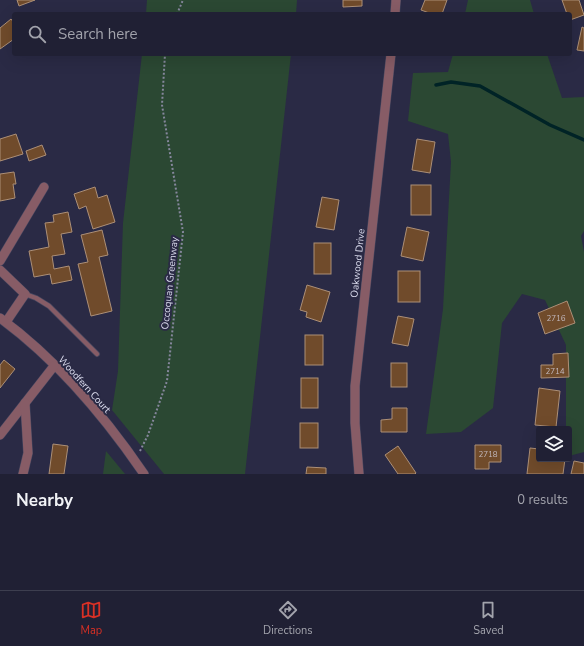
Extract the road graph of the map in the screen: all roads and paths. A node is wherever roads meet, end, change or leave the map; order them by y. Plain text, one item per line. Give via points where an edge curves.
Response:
1 (183, 0) edge
2 (396, 0) edge
3 (178, 12) edge
4 (395, 12) edge
5 (165, 56) edge
6 (391, 56) edge
7 (44, 187) dead end
8 (0, 261) edge
9 (0, 270) edge
10 (25, 294) junction
11 (3, 320) edge
12 (97, 354) dead end
13 (54, 366) junction
14 (25, 403) junction
15 (0, 435) edge
16 (135, 460) junction
17 (23, 474) edge
18 (144, 474) edge
19 (359, 474) edge

1 - 3 path
2 - 4 street
5 - 16 path, Occoquan Greenway via 162,105 183,232 167,381 148,435
6 - 19 street, Oakwood Drive via 355,386
7 - 8 street
9 - 10 street
10 - 11 street
10 - 12 lane via 49,306
11 - 13 street, Woodfern Court
13 - 14 street
13 - 16 street, Woodfern Court via 87,401
14 - 15 street
14 - 17 street via 28,453
16 - 18 street, Woodfern Court

